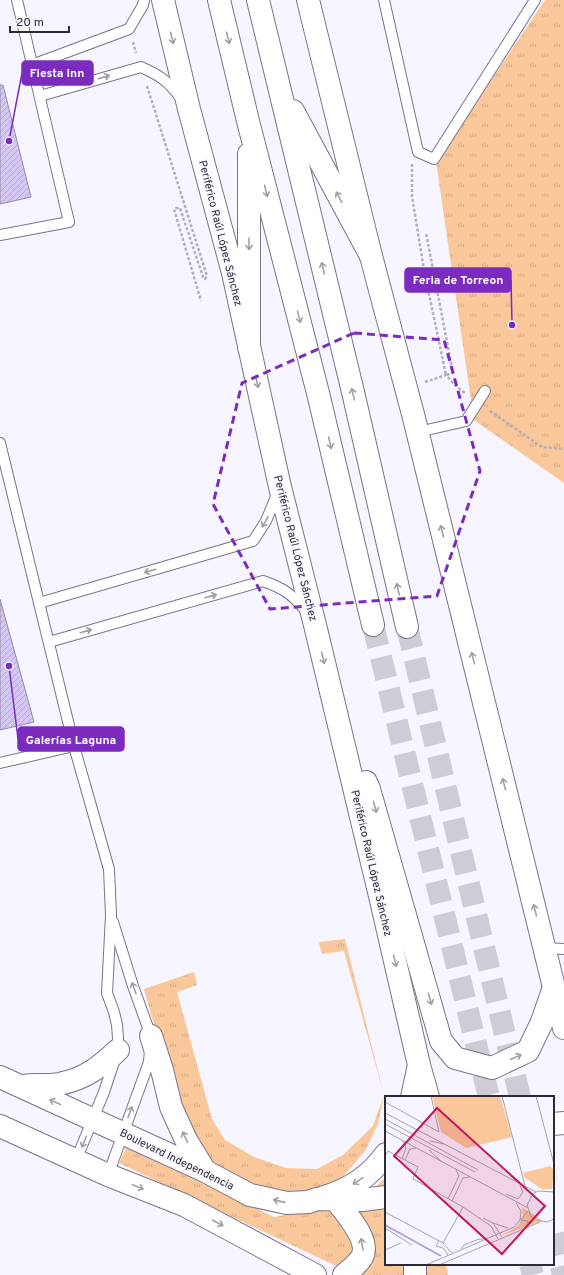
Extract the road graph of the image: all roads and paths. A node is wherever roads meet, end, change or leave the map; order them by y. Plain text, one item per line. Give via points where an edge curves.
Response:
1 (17, 0) edge
2 (144, 0) edge
3 (163, 0) edge
4 (219, 0) edge
5 (258, 0) edge
6 (308, 0) edge
7 (384, 0) edge
8 (535, 0) edge
9 (129, 29) junction
10 (32, 65) junction
11 (141, 67) junction
12 (277, 81) junction
13 (40, 96) junction
14 (189, 109) junction
15 (248, 121) junction
16 (418, 152) junction
17 (426, 233) dead end
18 (0, 235) edge
19 (371, 256) junction
20 (201, 301) dead end
21 (249, 347) junction
22 (485, 391) dead end
23 (418, 432) junction
24 (0, 443) edge
25 (280, 487) junction
26 (39, 603) junction
27 (315, 625) junction
28 (373, 625) tunnel mouth
29 (407, 627) tunnel mouth
30 (49, 642) junction
31 (341, 733) junction
32 (74, 746) junction
33 (0, 763) edge
34 (111, 916) junction
35 (554, 949) edge
36 (554, 986) junction
37 (564, 1028) edge
38 (151, 1036) junction
39 (118, 1050) junction
40 (419, 1065) junction
41 (5, 1080) edge
42 (412, 1096) edge
43 (428, 1096) edge
44 (93, 1119) junction
45 (564, 1123) edge
46 (554, 1124) edge
47 (0, 1126) edge
48 (123, 1133) junction
49 (385, 1155) edge
50 (76, 1160) junction
51 (205, 1171) junction
52 (108, 1175) junction
53 (385, 1197) edge
54 (327, 1200) junction
55 (315, 1275) edge
56 (344, 1275) edge

1 - 10 lane
2 - 9 lane
3 -> 14 main road, Periférico Raúl López Sánchez
4 -> 15 main road
5 - 12 main road
6 - 19 main road
7 - 16 lane
8 - 16 lane via 434,159
9 - 10 lane
9 - 11 path
10 - 13 lane
13 -> 11 lane
11 - 14 lane via 172,85
11 - 20 path via 207,276 205,279 203,277 180,208 176,208 174,209
19 -> 12 main road
29 -> 12 main road via 307,197
13 - 18 lane via 69,222
14 - 21 main road, Periférico Raúl López Sánchez via 233,273
15 -> 21 main road
15 -> 28 main road via 318,393
16 - 17 path via 412,164 412,196 424,270 446,375 453,373
19 - 23 main road
21 -> 25 main road, Periférico Raúl López Sánchez
22 - 23 lane via 466,421
35 -> 23 main road
24 - 26 lane
25 -> 26 lane via 266,521 254,541
25 - 27 main road, Periférico Raúl López Sánchez
26 - 30 lane
30 -> 27 lane via 263,581 280,588 298,602
27 -> 31 main road, Periférico Raúl López Sánchez
30 - 32 lane
31 -> 36 main road via 369,789 441,1042 455,1058 492,1068 528,1051 542,1022
31 -> 40 main road, Periférico Raúl López Sánchez
32 - 33 lane
32 - 34 lane via 109,869
38 -> 34 lane
34 - 39 lane via 107,993 117,1025
35 - 36 main road
36 - 37 main road
48 -> 38 lane via 149,1062
51 -> 38 main road via 186,1140 171,1107
39 - 41 main road via 101,1066 85,1076 59,1084 29,1085
39 - 44 lane
40 - 42 main road
40 - 43 main road, Periférico Raúl López Sánchez
44 -> 41 main road, Boulevard Independencia
44 - 48 main road, Boulevard Independencia
44 -> 50 lane
45 - 46 main road
47 - 50 main road
48 - 51 main road, Boulevard Independencia
48 - 52 lane
49 -> 54 main road via 359,1181
50 - 52 main road
54 -> 51 main road, Boulevard Independencia via 287,1203 250,1195
52 -> 55 main road via 184,1205
53 - 54 main road, Boulevard Independencia
56 -> 54 main road via 362,1257 362,1239 357,1228

